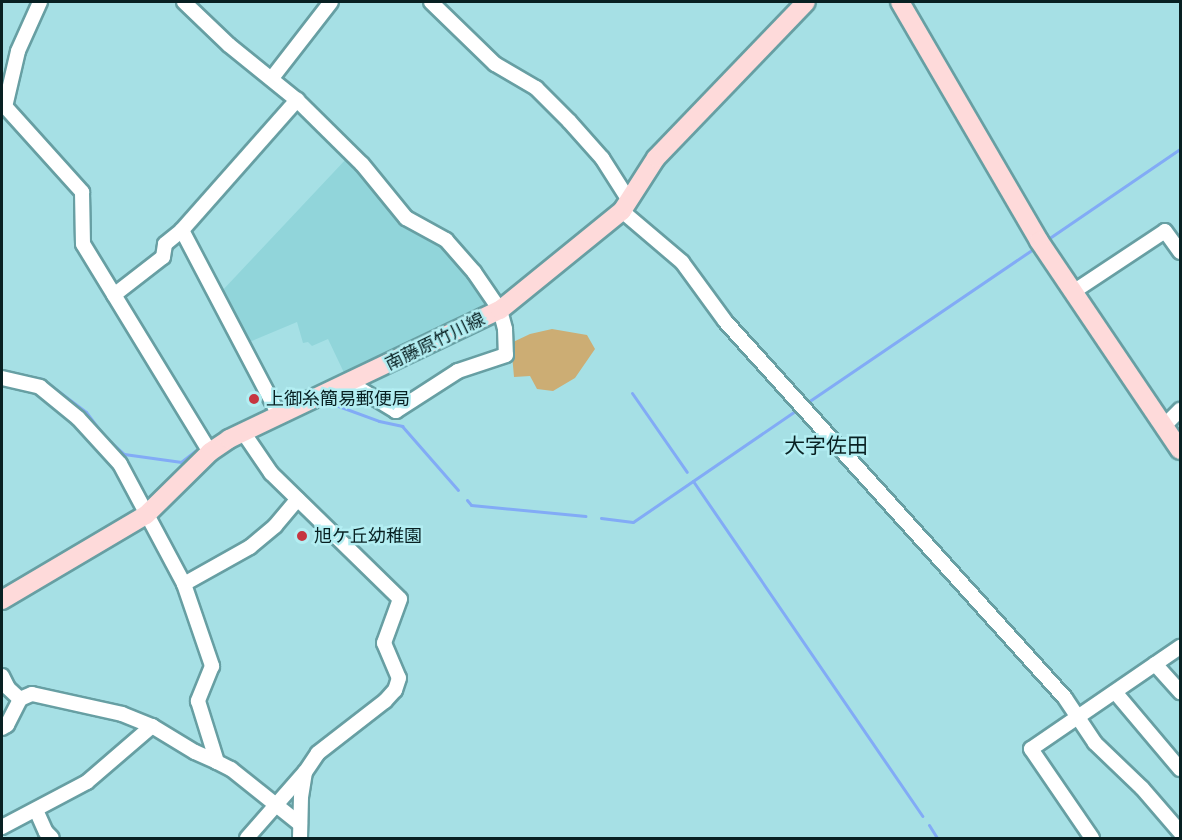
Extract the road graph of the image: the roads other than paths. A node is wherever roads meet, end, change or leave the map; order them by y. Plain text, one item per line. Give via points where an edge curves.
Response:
1 (40, 2) edge
2 (184, 2) edge
3 (331, 2) edge
4 (431, 2) edge
5 (806, 2) edge
6 (900, 2) edge
7 (272, 78) junction
8 (297, 100) junction
9 (3, 105) edge
10 (625, 205) junction
11 (182, 230) junction
12 (1180, 252) edge
13 (1073, 292) junction
14 (114, 295) junction
15 (500, 310) junction
16 (2, 378) edge
17 (350, 383) junction
18 (1180, 410) edge
19 (279, 415) junction
20 (243, 432) junction
21 (1175, 438) edge
22 (210, 452) junction
23 (298, 499) junction
24 (146, 515) junction
25 (184, 584) junction
26 (2, 600) edge
27 (1180, 647) edge
28 (1155, 664) junction
29 (2, 676) edge
30 (1115, 692) junction
31 (1180, 692) edge
32 (20, 699) junction
33 (1077, 717) junction
34 (152, 726) junction
35 (2, 728) edge
36 (217, 762) junction
37 (1180, 769) edge
38 (305, 772) junction
39 (276, 805) junction
40 (36, 810) junction
41 (300, 824) junction
42 (2, 827) edge
43 (1180, 832) edge
44 (52, 838) edge
45 (247, 838) edge
46 (300, 838) edge
47 (1092, 838) edge

1 - 9 street via 18,51
2 - 7 street via 229,45
3 - 7 street
4 - 10 street via 495,64 536,88 569,121 603,158
5 - 10 main road, 南藤原竹川線 via 688,122 656,158
6 - 13 main road via 1033,231
7 - 8 street
8 - 11 street
8 - 15 street via 362,164 406,218 446,240
9 - 14 street via 82,192 82,244
10 - 15 main road, 南藤原竹川線
10 - 33 street via 682,262 725,321 1065,698
11 - 14 street via 165,244 163,257
11 - 19 street
12 - 13 street via 1165,231
13 - 21 main road
14 - 22 street
15 - 17 main road, 南藤原竹川線
15 - 17 street via 506,356 458,371 396,411
16 - 24 street via 40,387 62,403 120,464
17 - 19 main road, 南藤原竹川線
18 - 21 street
19 - 20 main road, 南藤原竹川線
20 - 22 main road, 南藤原竹川線
20 - 23 street via 271,473
22 - 24 main road, 南藤原竹川線
23 - 25 street via 250,547
23 - 38 street via 400,599 384,643 399,678 395,690 318,753
24 - 25 street
24 - 26 main road, 南藤原竹川線
25 - 36 street via 212,666 198,701
27 - 28 street
28 - 30 street
28 - 31 street
29 - 32 street
30 - 33 street
30 - 37 street
32 - 34 street via 32,694 122,714
32 - 35 street
33 - 43 street via 1102,752 1142,788
33 - 47 street via 1031,749
34 - 36 street
34 - 40 street via 87,782
36 - 39 street
38 - 39 street
38 - 41 street
39 - 41 street
39 - 45 street
40 - 42 street
40 - 44 street
41 - 46 street

